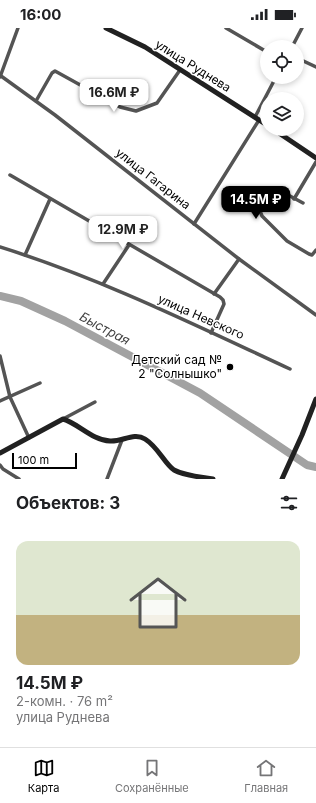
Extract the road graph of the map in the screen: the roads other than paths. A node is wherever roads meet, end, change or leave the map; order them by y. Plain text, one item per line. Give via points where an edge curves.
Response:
1 (18, 28) edge
2 (106, 28) edge
3 (226, 28) edge
4 (302, 28) edge
5 (296, 40) edge
6 (260, 48) edge
7 (304, 61) edge
8 (316, 67) edge
9 (1, 69) edge
10 (180, 70) junction
11 (0, 77) edge
12 (273, 84) edge
13 (36, 101) junction
14 (257, 119) junction
15 (260, 121) edge
16 (283, 136) edge
17 (316, 158) edge
18 (316, 162) edge
19 (10, 175) dead end
20 (294, 198) junction
21 (50, 199) junction
22 (302, 203) dead end
23 (194, 224) junction
24 (129, 244) junction
25 (0, 247) edge
26 (316, 250) edge
27 (25, 255) junction
28 (239, 259) junction
29 (103, 284) junction
30 (214, 294) junction
31 (316, 315) edge
32 (211, 333) junction
33 (0, 356) edge
34 (290, 369) dead end
35 (40, 383) dead end
36 (10, 397) junction
37 (316, 399) edge
38 (0, 401) edge
39 (96, 402) dead end
40 (63, 419) junction
41 (29, 438) junction
42 (122, 440) junction
43 (0, 453) edge
44 (0, 465) edge
45 (19, 479) edge
46 (108, 479) edge
47 (213, 479) edge
48 (282, 479) edge

1 - 9 street
2 - 10 street, улица Руднева
3 - 6 street
4 - 5 street
7 - 8 street
9 - 11 street
10 - 13 street via 157,103 136,111 120,107 56,71 52,73
10 - 14 street, улица Руднева
11 - 13 street, улица Гагарина
12 - 14 street
13 - 23 street, улица Гагарина
14 - 15 street, улица Руднева
14 - 23 street
16 - 17 street
18 - 20 street
19 - 21 street
20 - 22 street
20 - 26 street via 275,188 260,211 262,216 287,241 312,255
21 - 24 street
21 - 27 street
23 - 28 street, улица Гагарина
24 - 29 street
24 - 30 street
25 - 27 street, улица Невского
27 - 29 street, улица Невского
28 - 30 street
28 - 31 street, улица Гагарина
29 - 32 street, улица Невского
30 - 32 street via 223,300 224,304
32 - 34 street, улица Невского
33 - 36 street
35 - 36 street
36 - 38 street
36 - 41 street
37 - 48 street
39 - 40 street
40 - 41 street
40 - 42 street via 91,435 108,441
41 - 43 street
42 - 46 street
42 - 47 street via 133,436 144,438 156,447 174,470
44 - 45 street

